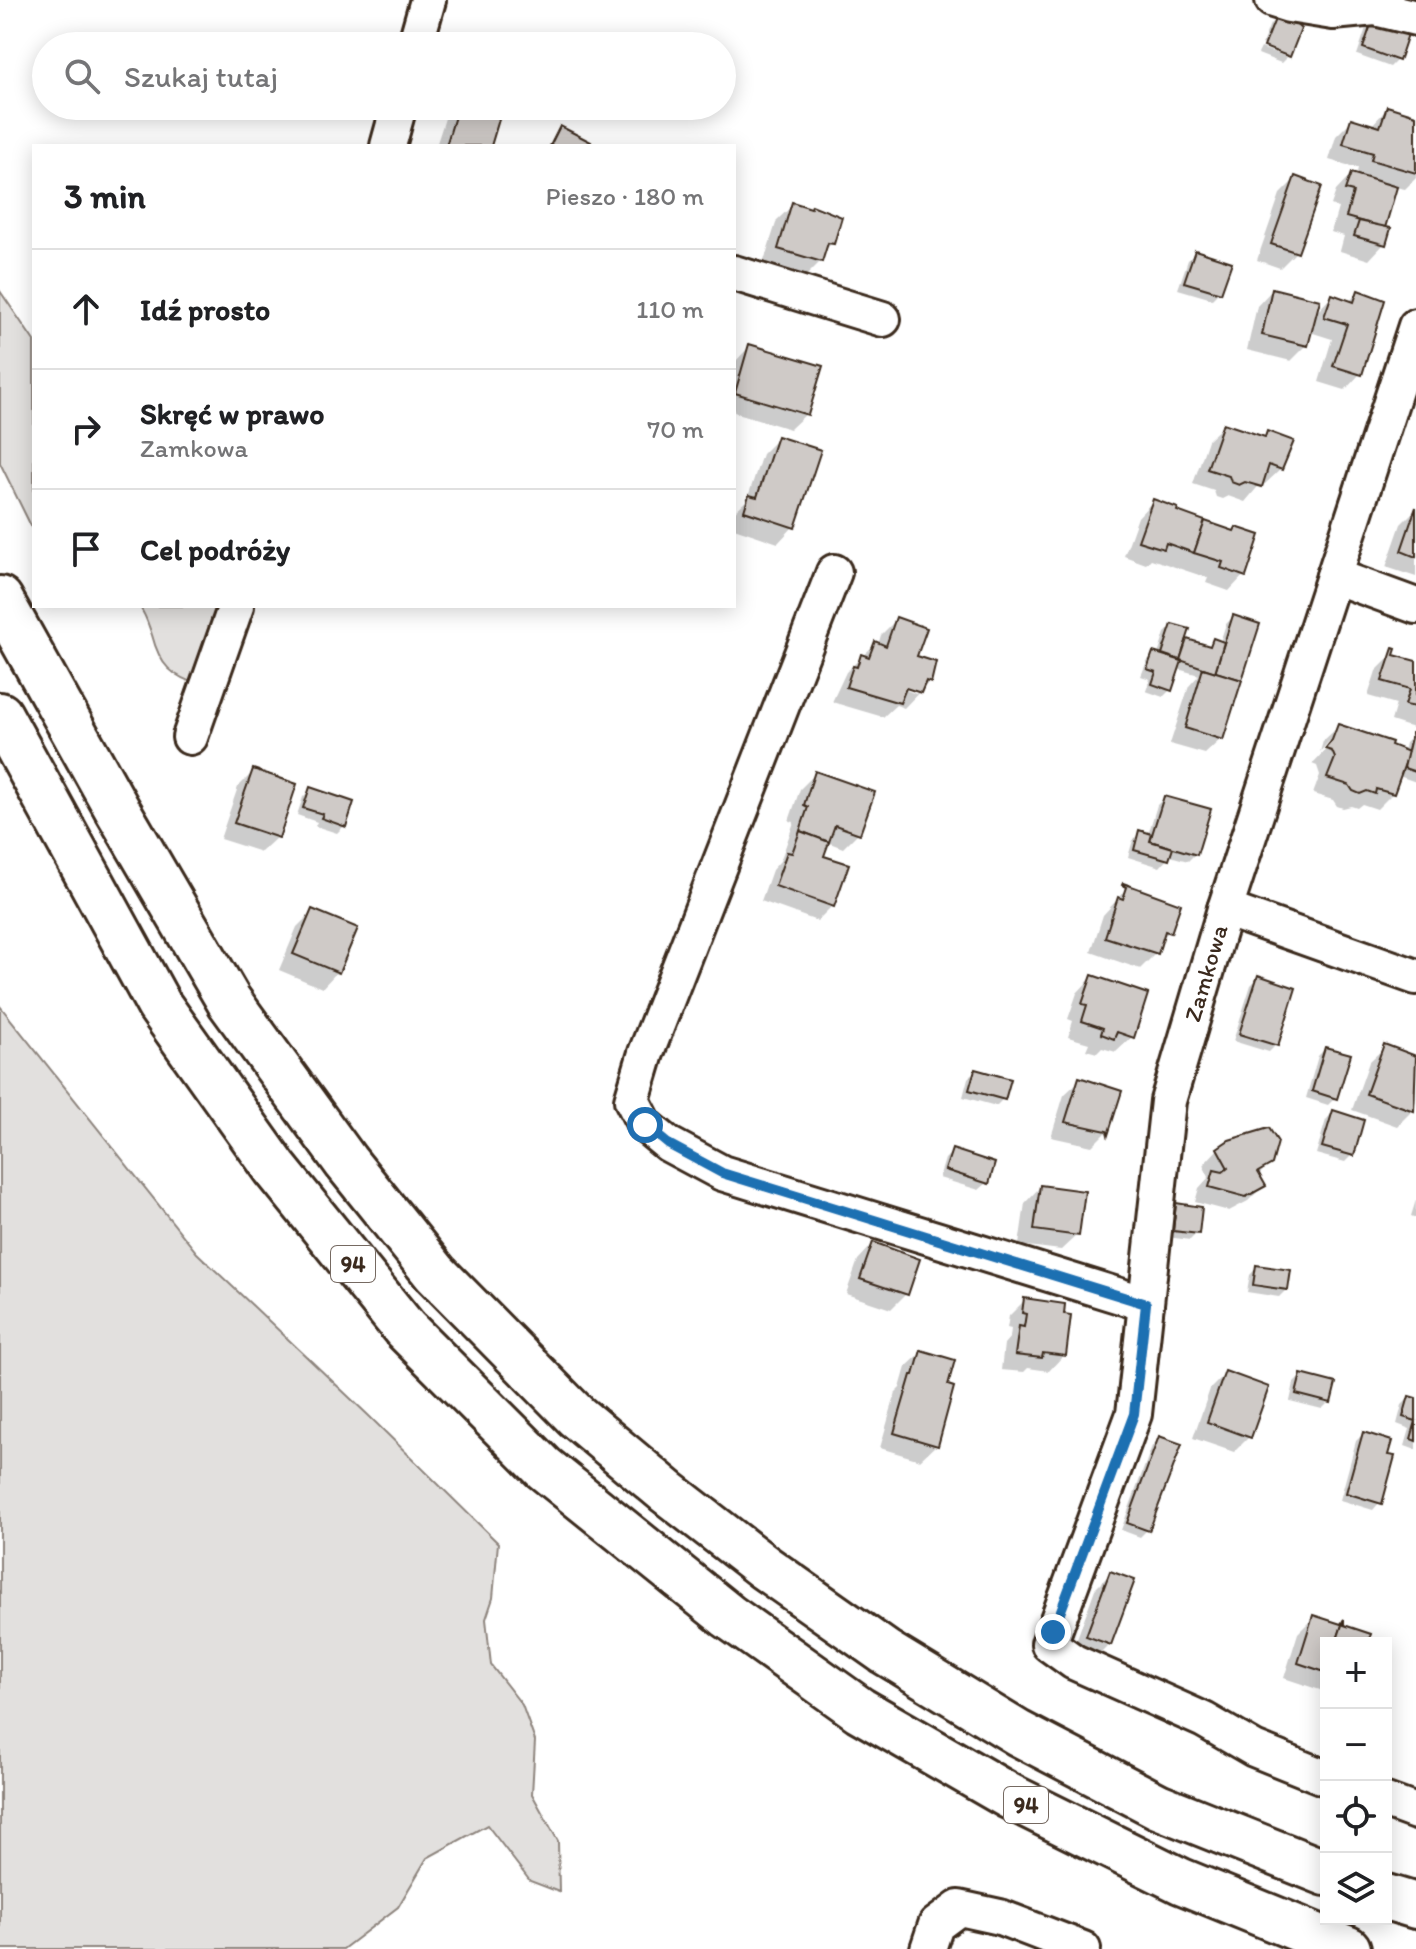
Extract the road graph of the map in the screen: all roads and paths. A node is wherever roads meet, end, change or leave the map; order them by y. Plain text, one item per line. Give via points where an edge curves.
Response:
1 (428, 0) edge
2 (1273, 0) edge
3 (1416, 18) edge
4 (419, 32) edge
5 (395, 120) edge
6 (389, 144) edge
7 (736, 274) edge
8 (883, 319) dead end
9 (1416, 326) edge
10 (834, 572) dead end
11 (1334, 576) junction
12 (0, 599) edge
13 (1416, 606) edge
14 (235, 608) edge
15 (0, 715) edge
16 (190, 737) dead end
17 (1225, 909) junction
18 (1416, 977) edge
19 (1146, 1304) junction
20 (1320, 1776) edge
21 (1392, 1803) edge
22 (1416, 1812) edge
23 (1320, 1871) edge
24 (1392, 1899) edge
25 (1416, 1906) edge
26 (928, 1949) edge
27 (1083, 1949) edge
28 (1348, 1949) edge

1 - 4 street
2 - 3 street via 1333,12 1375,8
5 - 6 street
7 - 8 street
9 - 11 street, Zamkowa
10 - 19 street via 632,1100 645,1125 668,1144 722,1173
11 - 13 street
11 - 17 street, Zamkowa
12 - 23 main road, 94 via 229,1001 435,1273 576,1416 764,1567 885,1652 1005,1725 1158,1806
14 - 16 street
15 - 28 main road, 94 via 159,1005 266,1155 405,1329 544,1468 728,1616 860,1710 1009,1796 1181,1881
17 - 18 street
17 - 19 street, Zamkowa via 1168,1101
19 - 20 street, Zamkowa via 1134,1414 1049,1644 1074,1662
21 - 22 street
24 - 25 main road
26 - 27 street via 936,1925 959,1908 1000,1917

